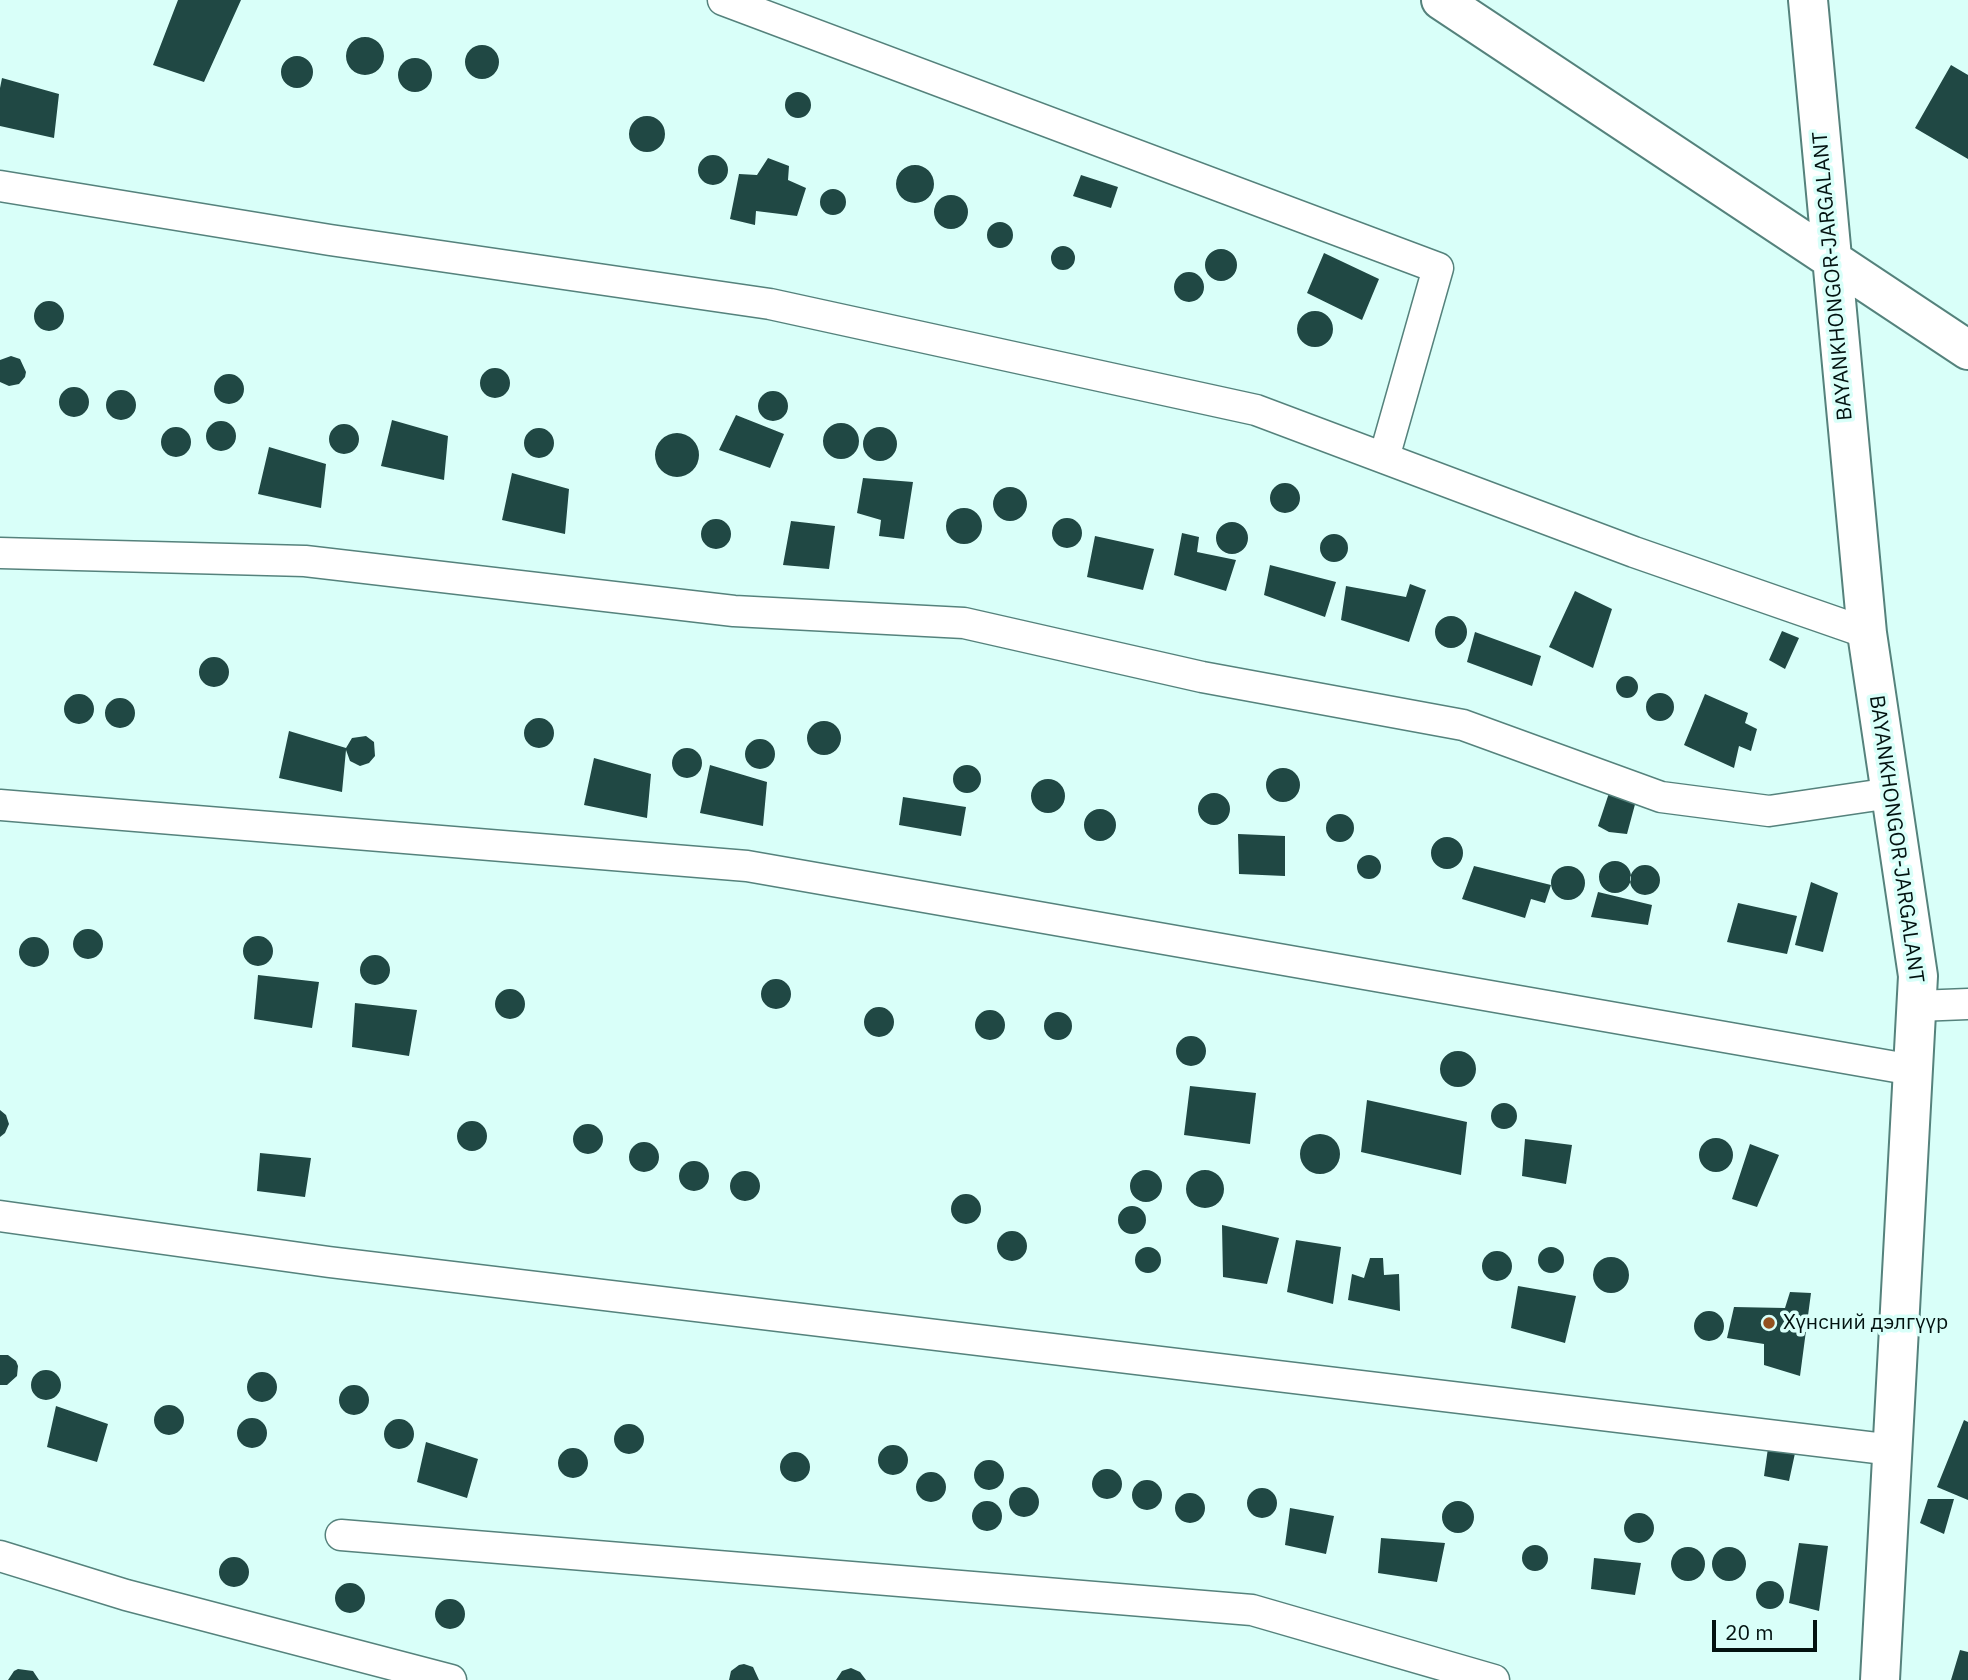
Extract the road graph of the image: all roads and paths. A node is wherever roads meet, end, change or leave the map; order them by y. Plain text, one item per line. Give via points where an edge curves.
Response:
1 (723, 0) edge
2 (1441, 0) edge
3 (1808, 0) edge
4 (0, 186) edge
5 (1831, 259) junction
6 (1968, 350) edge
7 (1384, 458) junction
8 (0, 553) edge
9 (1867, 633) junction
10 (1891, 793) junction
11 (0, 805) edge
12 (1968, 1004) edge
13 (1917, 1006) junction
14 (1913, 1070) junction
15 (0, 1216) edge
16 (1893, 1450) junction
17 (341, 1535) dead end
18 (0, 1556) edge
19 (451, 1680) edge
20 (1494, 1680) edge
21 (1880, 1680) edge

1 - 7 street via 1438,268
2 - 5 street
3 - 5 street, BAYANKHONGOR-JARGALANT
4 - 7 street via 770,304 1256,410
5 - 6 street
5 - 9 street, BAYANKHONGOR-JARGALANT
7 - 9 street
8 - 10 street via 305,561 734,611 964,623 1202,677 1464,724 1661,797 1769,811
9 - 10 street, BAYANKHONGOR-JARGALANT
10 - 13 street, BAYANKHONGOR-JARGALANT via 1919,976
11 - 14 street via 747,866
12 - 13 street
13 - 14 street, BAYANKHONGOR-JARGALANT
14 - 16 street, BAYANKHONGOR-JARGALANT
15 - 16 street via 329,1262
16 - 21 street, BAYANKHONGOR-JARGALANT
17 - 20 street via 1252,1610
18 - 19 street via 126,1595

